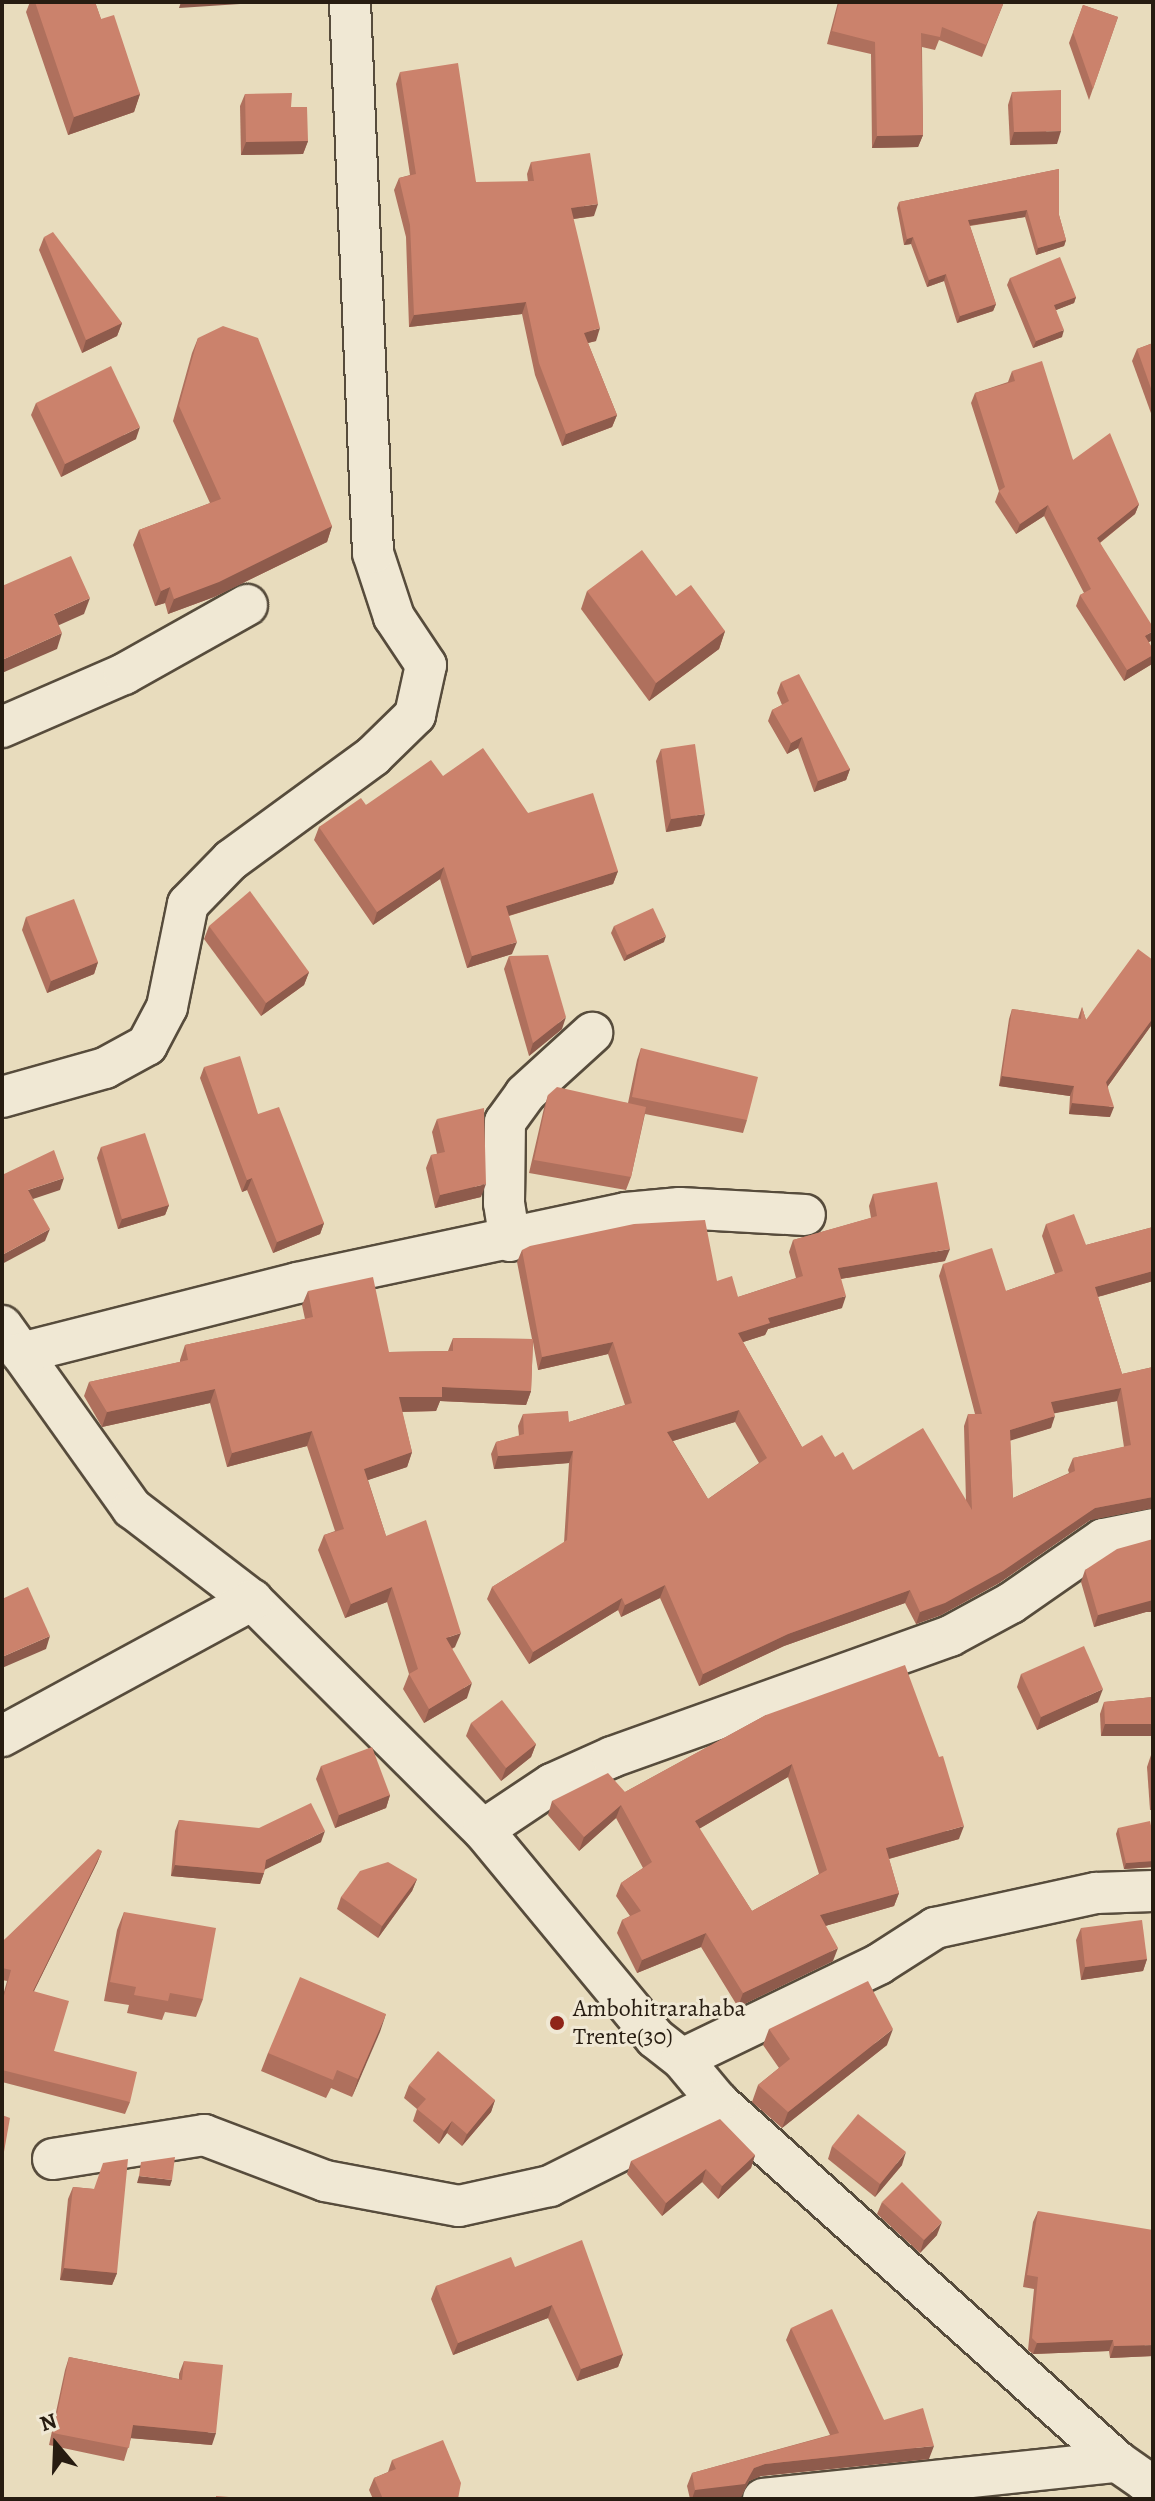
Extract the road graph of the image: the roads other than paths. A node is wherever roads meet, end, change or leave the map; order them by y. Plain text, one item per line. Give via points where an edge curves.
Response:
1 (350, 2) edge
2 (247, 605) dead end
3 (2, 727) edge
4 (592, 1033) dead end
5 (2, 1097) edge
6 (805, 1215) dead end
7 (510, 1241) junction
8 (12, 1339) edge
9 (1153, 1529) edge
10 (252, 1600) junction
11 (2, 1736) edge
12 (483, 1830) junction
13 (1153, 1891) edge
14 (682, 2059) junction
15 (718, 2102) junction
16 (53, 2159) dead end
17 (1118, 2462) junction
18 (1153, 2481) edge
19 (763, 2499) edge

1 - 5 street via 373,553 394,617 426,665 415,715 373,756 231,860 188,904 167,1007 147,1045 105,1068
2 - 3 street via 124,674
4 - 7 street via 525,1094 505,1122 504,1203
6 - 7 street via 666,1209 626,1213
7 - 8 street
8 - 10 street via 132,1508
9 - 12 street via 1103,1539 1011,1603 950,1636 612,1757 552,1784
10 - 11 street
10 - 12 street
12 - 14 street via 655,2038
13 - 14 street via 1096,1893 935,1928 879,1964
14 - 15 street
15 - 16 street via 550,2186 459,2206 325,2181 204,2135
15 - 17 street
17 - 18 street
17 - 19 street

